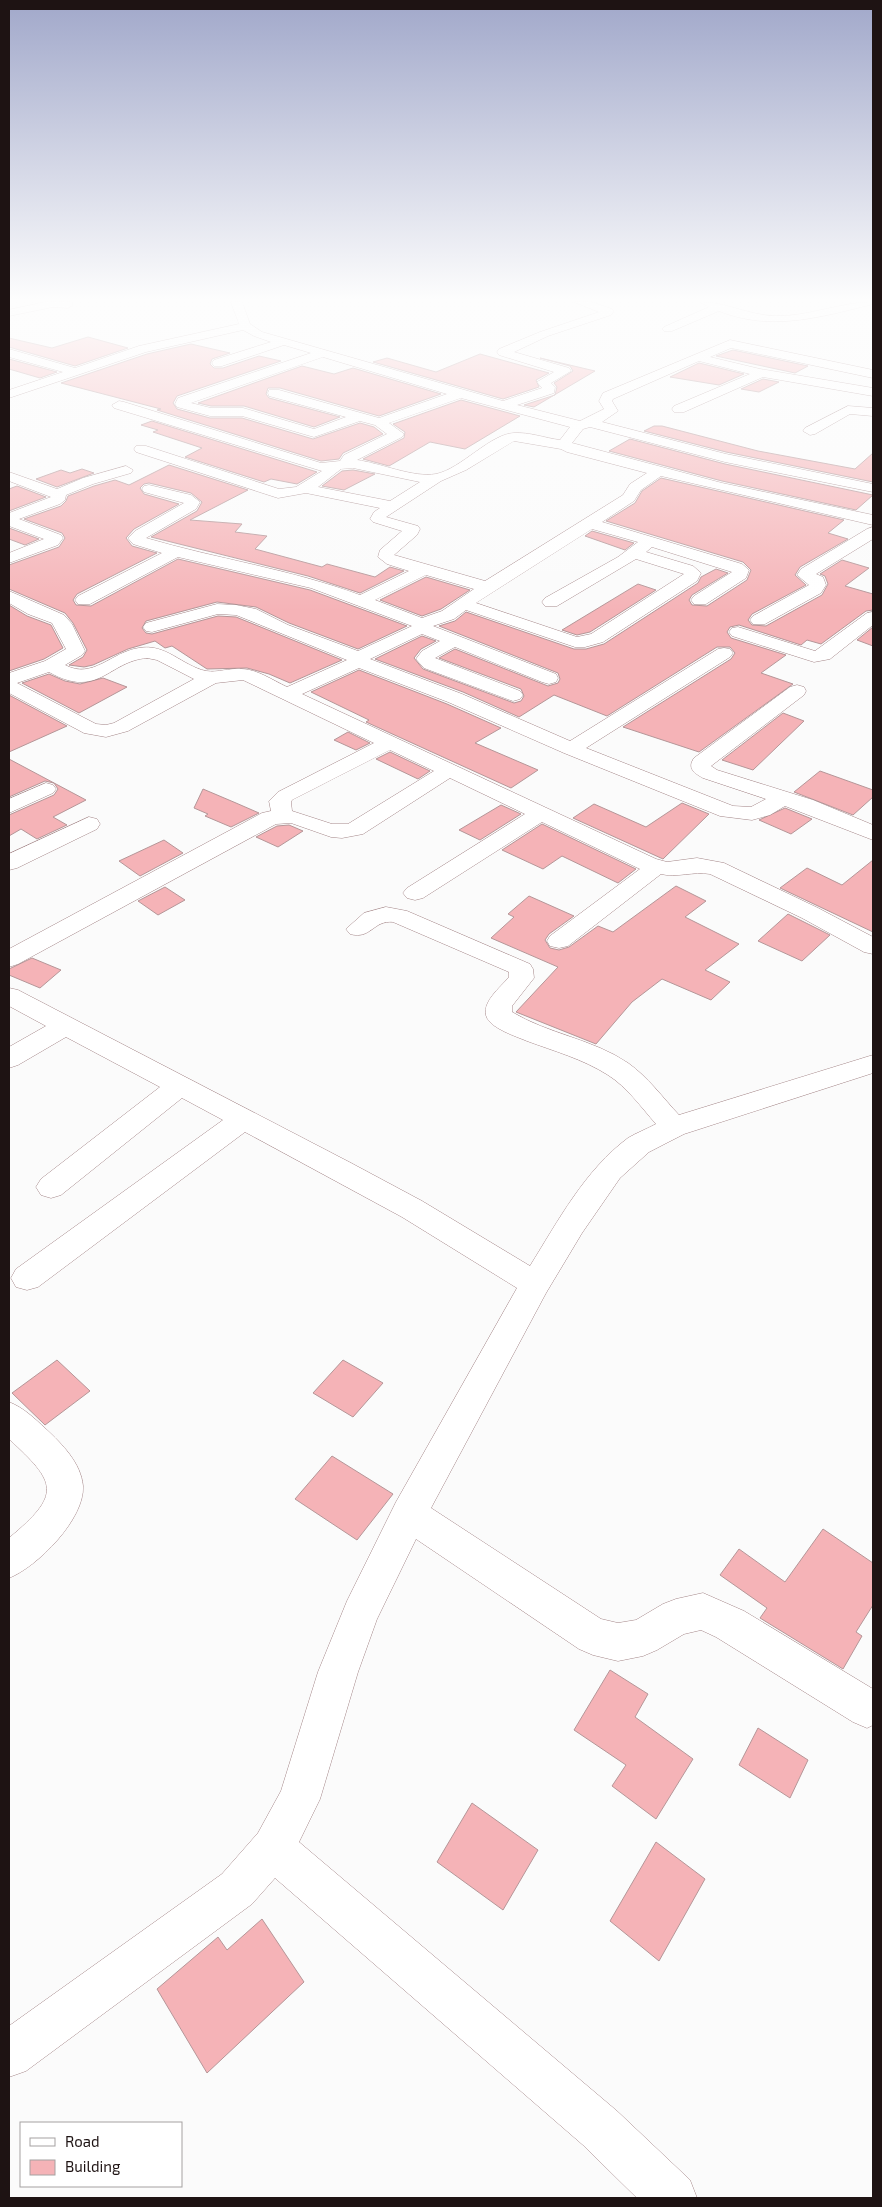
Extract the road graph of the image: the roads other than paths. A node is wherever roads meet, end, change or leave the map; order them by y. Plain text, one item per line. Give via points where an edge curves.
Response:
1 (119, 405) dead end
2 (185, 405) edge
3 (316, 405) edge
4 (429, 405) edge
5 (503, 405) edge
6 (609, 405) edge
7 (687, 405) edge
8 (678, 409) dead end
9 (873, 412) edge
10 (358, 417) junction
11 (380, 422) junction
12 (584, 424) junction
13 (810, 431) dead end
14 (565, 444) junction
15 (141, 449) dead end
16 (340, 466) junction
17 (126, 470) dead end
18 (658, 472) junction
19 (9, 476) edge
20 (436, 478) junction
21 (303, 488) junction
22 (873, 488) edge
23 (149, 489) dead end
24 (57, 494) junction
25 (393, 506) junction
26 (9, 520) edge
27 (873, 520) edge
28 (590, 523) junction
29 (873, 532) edge
30 (649, 542) junction
31 (176, 552) junction
32 (634, 553) junction
33 (9, 558) edge
34 (423, 570) junction
35 (487, 587) junction
36 (9, 596) edge
37 (84, 600) dead end
38 (362, 600) junction
39 (700, 600) dead end
40 (550, 602) dead end
41 (464, 604) junction
42 (873, 617) edge
43 (759, 620) dead end
44 (422, 626) junction
45 (152, 627) dead end
46 (738, 632) dead end
47 (456, 640) junction
48 (724, 653) dead end
49 (359, 660) junction
50 (52, 665) junction
51 (212, 677) junction
52 (11, 678) edge
53 (549, 678) dead end
54 (797, 690) dead end
55 (288, 693) junction
56 (513, 695) dead end
57 (391, 742) junction
58 (572, 749) junction
59 (450, 770) junction
60 (46, 789) dead end
61 (782, 798) junction
62 (9, 807) edge
63 (540, 814) junction
64 (282, 815) junction
65 (89, 824) dead end
66 (873, 833) edge
67 (9, 864) edge
68 (656, 867) junction
69 (414, 893) dead end
70 (358, 929) dead end
71 (559, 941) dead end
72 (873, 947) edge
73 (9, 958) edge
74 (11, 999) edge
75 (65, 1026) junction
76 (9, 1059) edge
77 (873, 1064) edge
78 (181, 1086) junction
79 (245, 1118) junction
80 (674, 1127) junction
81 (51, 1187) dead end
82 (27, 1278) dead end
83 (535, 1284) junction
84 (9, 1418) edge
85 (410, 1514) junction
86 (9, 1561) edge
87 (867, 1708) dead end
88 (273, 1848) junction
89 (9, 2054) edge
90 (672, 2198) edge

1 - 16 street via 320,467
2 - 10 street via 210,412 243,412 314,433
3 - 10 street
4 - 11 street
5 - 12 street
6 - 12 street via 611,412
7 - 8 street
9 - 13 street via 848,410
10 - 11 street
11 - 16 street via 397,434 349,458
12 - 14 street via 566,439
12 - 22 street via 725,458
14 - 18 street via 572,449
14 - 20 street via 514,437
15 - 21 street via 278,494 294,493
16 - 20 street via 359,464
16 - 21 street
17 - 24 street
18 - 27 street
18 - 28 street via 635,487 629,498
19 - 24 street
20 - 25 street
21 - 25 street
23 - 31 street via 192,502 191,506 136,538
24 - 26 street via 60,497 55,501
25 - 34 street via 378,519 412,529 386,553 386,557
26 - 33 street via 55,538
28 - 30 street
28 - 35 street
29 - 43 street via 807,572 805,575 817,581 814,589
30 - 32 street
30 - 39 street via 741,570 740,574
31 - 37 street
31 - 38 street via 295,578
32 - 40 street
32 - 41 street via 693,573 596,638 585,642 575,642
34 - 35 street
34 - 38 street
35 - 41 street
36 - 50 street via 63,624 76,650
38 - 44 street
41 - 44 street
42 - 46 street via 824,655 814,657
44 - 47 street
44 - 49 street
45 - 49 street via 216,609 236,610 351,654
47 - 53 street
47 - 56 street via 425,659
48 - 58 street
49 - 55 street
49 - 58 street
50 - 51 street via 72,676 82,677 93,675 136,653 148,652 200,675
50 - 52 street
51 - 52 street via 121,727 106,731 90,729
51 - 55 street via 238,673
54 - 61 street via 701,762 701,768 710,774
55 - 57 street
57 - 59 street
57 - 64 street via 285,796 280,801
58 - 61 street via 745,815 756,814
59 - 63 street
59 - 64 street via 356,829 342,833
60 - 62 street
61 - 66 street
63 - 68 street
63 - 69 street
64 - 73 street via 270,818
65 - 67 street
68 - 71 street
68 - 72 street via 697,865 716,868
70 - 80 street via 375,914 388,913 521,969 522,978 499,1005 499,1016 513,1025 618,1069
74 - 75 street
75 - 76 street
75 - 78 street
77 - 80 street
78 - 79 street
78 - 81 street
79 - 82 street
79 - 83 street via 412,1209
80 - 83 street via 639,1145 610,1171 571,1225
83 - 85 street
84 - 86 street via 47,1454 62,1475 66,1493 54,1518
85 - 87 street via 593,1636 618,1642 642,1637 676,1617 702,1611 730,1624
85 - 88 street via 360,1614 338,1672 299,1799
88 - 89 street via 237,1889
88 - 90 street via 600,2128

